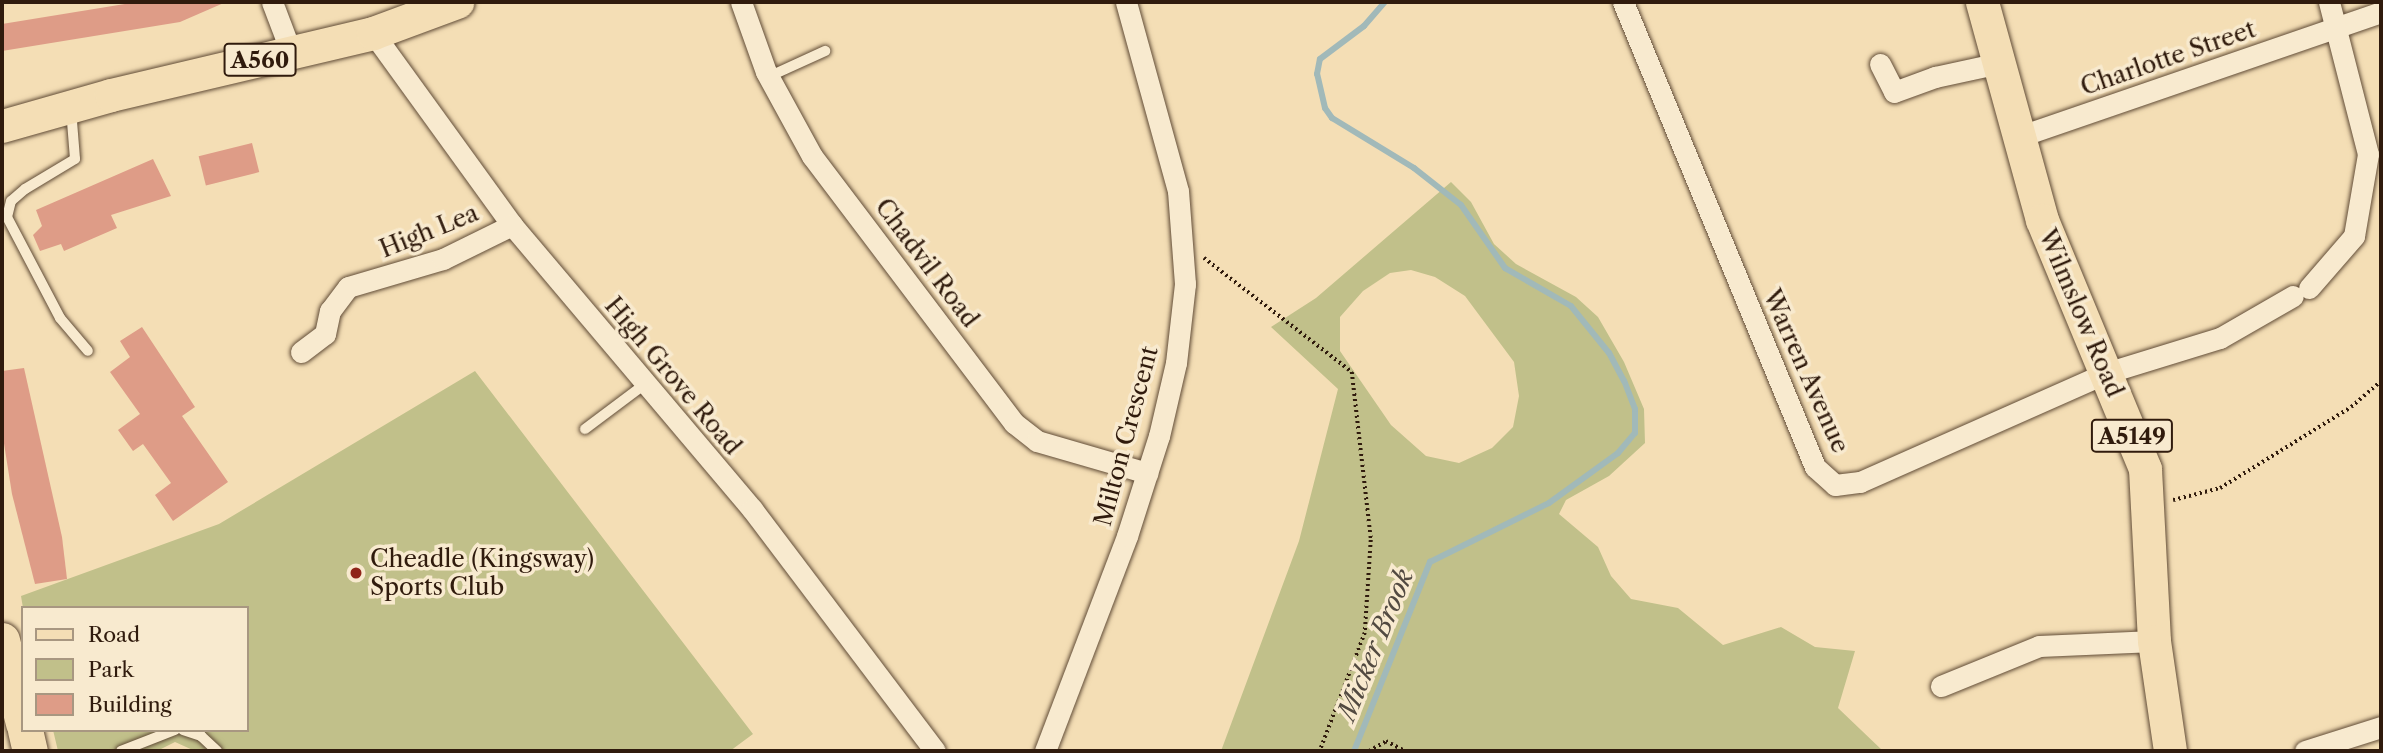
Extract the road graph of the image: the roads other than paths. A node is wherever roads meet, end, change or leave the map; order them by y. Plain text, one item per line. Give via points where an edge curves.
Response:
1 (272, 2) edge
2 (457, 2) edge
3 (741, 2) edge
4 (1126, 2) edge
5 (1623, 2) edge
6 (1982, 2) edge
7 (2329, 2) edge
8 (2381, 12) edge
9 (2336, 27) junction
10 (373, 33) junction
11 (825, 51) dead end
12 (290, 52) junction
13 (2000, 63) junction
14 (1880, 64) dead end
15 (768, 77) junction
16 (2, 108) edge
17 (65, 108) junction
18 (2, 126) edge
19 (2018, 137) junction
20 (512, 225) junction
21 (88, 351) dead end
22 (301, 352) dead end
23 (2106, 373) junction
24 (645, 384) junction
25 (585, 429) dead end
26 (1147, 473) junction
27 (2, 640) edge
28 (2154, 641) junction
29 (1941, 686) dead end
30 (21, 715) edge
31 (2381, 727) edge
32 (25, 732) edge
33 (170, 732) edge
34 (189, 732) edge
35 (30, 751) edge
36 (121, 751) edge
37 (217, 751) edge
38 (934, 751) edge
39 (1045, 751) edge
40 (2170, 751) edge
41 (2305, 751) edge

1 - 12 street
2 - 10 main road, A560
3 - 15 street, Chadvil Road
4 - 26 street, Milton Crescent via 1178,191 1185,246 1176,363
5 - 23 street, Warren Avenue via 1815,467 1835,485 1860,482
6 - 13 main road, Wilmslow Road / A5149
7 - 9 street, Warren Avenue
8 - 9 street, Charlotte Street
9 - 19 street, Charlotte Street
9 - 23 street, Warren Avenue via 2368,154 2354,236 2301,292 2220,338
10 - 12 main road, A560
10 - 20 street, High Grove Road
11 - 15 lane
12 - 17 main road, A560
13 - 14 street via 1935,77 1894,92
13 - 19 main road, Wilmslow Road / A5149
15 - 26 street, Chadvil Road via 813,156 1014,422 1037,441
16 - 17 main road, A560
17 - 18 main road, A560
17 - 21 lane via 75,159 11,201 8,217 60,318
19 - 23 main road, Wilmslow Road / A5149 via 2042,220
20 - 22 street, High Lea via 443,259 348,287 330,311 326,334
20 - 24 street, High Grove Road
23 - 28 main road, Wilmslow Road / A5149 via 2145,469
24 - 25 lane
24 - 38 street, High Grove Road via 752,509
26 - 39 street, Milton Crescent
27 - 30 highway
28 - 29 street via 2039,646
28 - 40 main road, Wilmslow Road / A5149
31 - 41 street
32 - 35 highway
33 - 36 lane
34 - 37 lane

